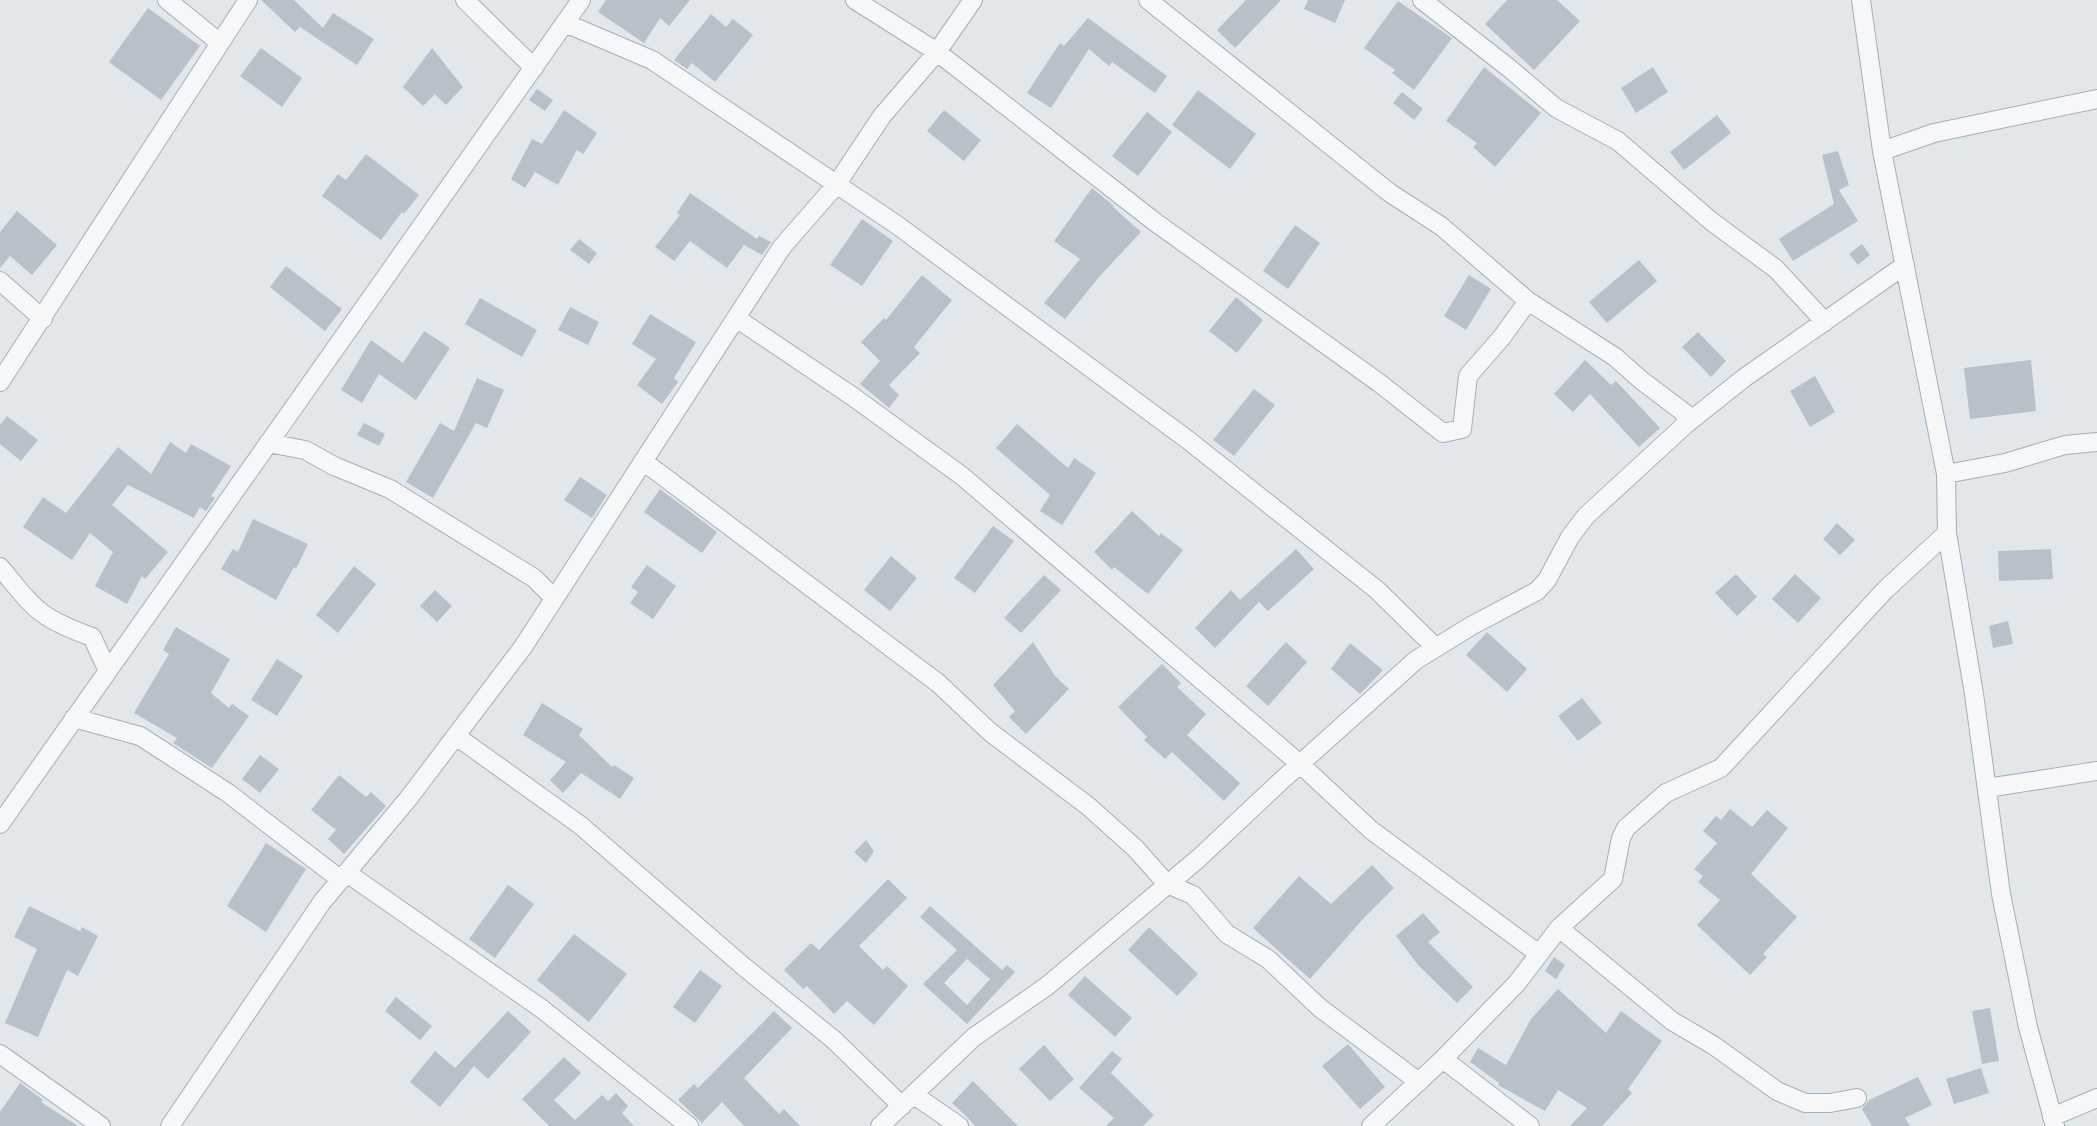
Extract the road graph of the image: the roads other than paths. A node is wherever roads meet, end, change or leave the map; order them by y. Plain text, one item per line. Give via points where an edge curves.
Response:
1 (167, 0) edge
2 (248, 0) edge
3 (465, 0) edge
4 (581, 0) edge
5 (855, 0) edge
6 (973, 0) edge
7 (1148, 0) edge
8 (1422, 0) edge
9 (1861, 0) edge
10 (565, 23) junction
11 (220, 43) junction
12 (937, 52) junction
13 (534, 68) junction
14 (2097, 99) edge
15 (1882, 151) junction
16 (836, 185) junction
17 (1905, 265) junction
18 (0, 281) edge
19 (1528, 301) junction
20 (736, 318) junction
21 (43, 319) junction
22 (1825, 322) junction
23 (0, 382) edge
24 (1685, 425) junction
25 (2097, 442) edge
26 (268, 443) junction
27 (643, 461) junction
28 (1946, 474) junction
29 (1947, 533) junction
30 (0, 567) edge
31 (554, 598) junction
32 (1436, 648) junction
33 (108, 671) junction
34 (74, 718) junction
35 (456, 736) junction
36 (1300, 764) junction
37 (2097, 771) edge
38 (1987, 788) junction
39 (0, 824) edge
40 (344, 876) junction
41 (1167, 884) junction
42 (1559, 928) junction
43 (1539, 954) junction
44 (0, 1054) edge
45 (1443, 1059) junction
46 (1419, 1082) junction
47 (1857, 1098) dead end
48 (2097, 1098) edge
49 (908, 1100) junction
50 (2053, 1122) edge
51 (101, 1126) edge
52 (170, 1126) edge
53 (689, 1126) edge
54 (880, 1126) edge
55 (959, 1126) edge
56 (1371, 1126) edge
57 (1530, 1126) edge

1 - 11 street
2 - 11 street
3 - 13 street
4 - 10 street
5 - 12 street
6 - 12 street
7 - 19 street via 1390,193 1452,234
8 - 22 street via 1556,108 1618,141 1776,269
9 - 15 street
10 - 13 street
10 - 16 street via 652,60
11 - 21 street
12 - 16 street via 882,116
12 - 19 street via 1155,222 1443,433 1462,429 1468,376
13 - 26 street
14 - 15 street via 1934,133
15 - 17 street
16 - 20 street via 782,247
16 - 32 street via 1188,440 1377,590
17 - 22 street
17 - 28 street
18 - 21 street
19 - 24 street via 1615,357 1686,414
20 - 27 street
20 - 36 street via 962,476
21 - 23 street
22 - 24 street
24 - 32 street via 1586,516 1537,591
25 - 28 street
26 - 31 street via 305,450 390,489 534,578
26 - 33 street
27 - 31 street
27 - 41 street via 938,683 990,732 1088,806
28 - 29 street
29 - 38 street
29 - 42 street via 1885,590 1721,768 1666,793 1626,828 1613,879
30 - 33 street via 42,615 92,637
31 - 35 street
32 - 36 street
33 - 34 street
34 - 39 street
34 - 40 street via 140,736
35 - 40 street
35 - 49 street via 580,825
36 - 41 street
36 - 43 street via 1371,830
37 - 38 street
38 - 50 street via 2001,894
40 - 52 street
40 - 53 street via 542,1009
41 - 46 street via 1193,895 1227,934 1268,959 1320,1008
41 - 49 street via 1047,986 974,1037
42 - 43 street
42 - 47 street via 1672,1021 1777,1091 1805,1103
43 - 45 street
44 - 51 street
45 - 46 street
45 - 57 street
46 - 56 street
48 - 50 street
49 - 54 street
49 - 55 street

